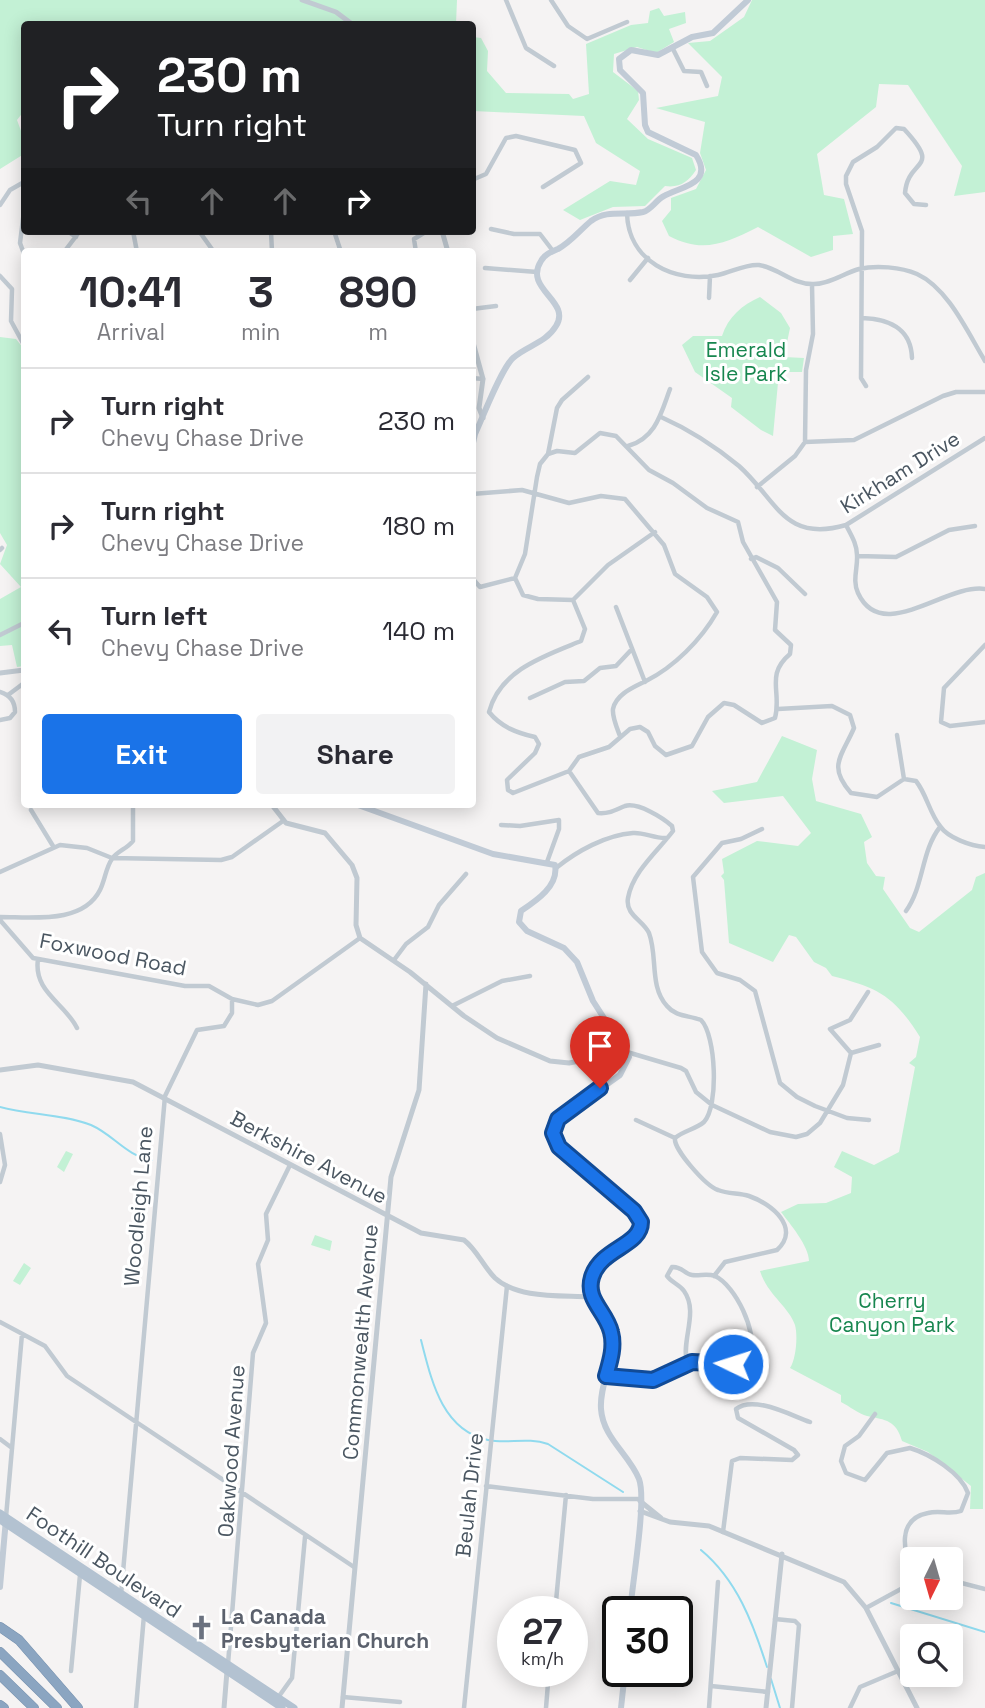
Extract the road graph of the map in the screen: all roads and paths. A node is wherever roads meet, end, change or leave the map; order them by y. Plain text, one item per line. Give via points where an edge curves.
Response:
1 (302, 0) edge
2 (506, 0) edge
3 (551, 0) edge
4 (748, 0) edge
5 (348, 21) edge
6 (627, 22) dead end
7 (672, 47) junction
8 (554, 66) dead end
9 (707, 86) dead end
10 (476, 178) edge
11 (21, 183) edge
12 (543, 187) dead end
13 (0, 205) edge
14 (926, 205) dead end
15 (627, 213) junction
16 (491, 229) dead end
17 (73, 235) edge
18 (76, 237) joint
19 (68, 248) edge
20 (553, 251) junction
21 (648, 258) junction
22 (485, 268) dead end
23 (860, 269) junction
24 (537, 272) junction
25 (0, 276) edge
26 (710, 276) junction
27 (630, 280) dead end
28 (812, 285) junction
29 (709, 298) dead end
30 (496, 306) dead end
31 (476, 308) edge
32 (862, 318) junction
33 (21, 339) edge
34 (476, 352) edge
35 (912, 358) dead end
36 (985, 361) edge
37 (588, 377) dead end
38 (476, 378) edge
39 (484, 379) junction
40 (866, 386) dead end
41 (670, 389) dead end
42 (985, 392) edge
43 (661, 417) junction
44 (483, 418) junction
45 (476, 437) edge
46 (985, 438) edge
47 (805, 442) junction
48 (628, 446) junction
49 (548, 454) junction
50 (757, 487) junction
51 (533, 493) junction
52 (476, 494) edge
53 (846, 525) junction
54 (975, 526) dead end
55 (655, 532) junction
56 (858, 556) junction
57 (751, 559) junction
58 (515, 578) junction
59 (476, 582) edge
60 (985, 589) edge
61 (805, 594) dead end
62 (573, 600) junction
63 (615, 607) dead end
64 (21, 624) edge
65 (0, 635) edge
66 (985, 645) edge
67 (632, 649) junction
68 (21, 670) edge
69 (0, 673) edge
70 (645, 682) junction
71 (21, 685) edge
72 (0, 692) edge
73 (8, 695) junction
74 (530, 698) dead end
75 (778, 709) junction
76 (0, 720) edge
77 (985, 722) edge
78 (897, 735) dead end
79 (620, 736) junction
80 (569, 771) junction
81 (904, 779) junction
82 (133, 808) edge
83 (274, 808) edge
84 (366, 808) edge
85 (31, 810) dead end
86 (284, 821) junction
87 (501, 825) dead end
88 (940, 827) junction
89 (762, 829) dead end
90 (668, 838) junction
91 (53, 846) junction
92 (985, 847) edge
93 (112, 858) junction
94 (547, 862) junction
95 (556, 868) junction
96 (0, 872) edge
97 (466, 874) dead end
98 (906, 911) dead end
99 (0, 918) edge
100 (360, 938) junction
101 (38, 959) junction
102 (394, 960) junction
103 (530, 976) dead end
104 (426, 984) junction
105 (868, 992) dead end
106 (232, 999) junction
107 (453, 1006) junction
108 (76, 1028) dead end
109 (879, 1045) dead end
110 (627, 1052) junction
111 (851, 1053) junction
112 (0, 1070) edge
113 (164, 1099) junction
114 (712, 1105) junction
115 (828, 1110) junction
116 (869, 1120) dead end
117 (636, 1121) dead end
118 (1, 1134) edge
119 (675, 1138) junction
120 (290, 1165) junction
121 (0, 1182) edge
122 (388, 1216) junction
123 (714, 1276) junction
124 (508, 1286) junction
125 (590, 1297) junction
126 (0, 1322) edge
127 (22, 1334) junction
128 (687, 1363) junction
129 (606, 1376) junction
130 (875, 1414) dead end
131 (134, 1420) junction
132 (810, 1422) dead end
133 (0, 1439) edge
134 (12, 1448) junction
135 (486, 1486) junction
136 (243, 1494) junction
137 (566, 1495) junction
138 (641, 1500) junction
139 (640, 1511) junction
140 (3, 1518) edge
141 (661, 1518) junction
142 (723, 1532) junction
143 (304, 1537) junction
144 (903, 1547) edge
145 (782, 1554) junction
146 (354, 1567) junction
147 (80, 1571) junction
148 (718, 1581) dead end
149 (963, 1583) edge
150 (0, 1587) edge
151 (985, 1589) edge
152 (900, 1590) edge
153 (557, 1596) edge
154 (632, 1596) edge
155 (120, 1597) junction
156 (866, 1608) junction
157 (145, 1614) junction
158 (774, 1619) junction
159 (0, 1627) edge
160 (0, 1651) edge
161 (228, 1668) junction
162 (71, 1671) dead end
163 (898, 1671) junction
164 (0, 1675) edge
165 (711, 1686) junction
166 (548, 1687) edge
167 (623, 1687) edge
168 (768, 1692) junction
169 (343, 1697) junction
170 (400, 1702) dead end
171 (278, 1703) edge
172 (34, 1708) edge
173 (57, 1708) edge
174 (78, 1708) edge
175 (136, 1708) edge
176 (224, 1708) edge
177 (294, 1708) edge
178 (342, 1708) edge
179 (464, 1708) edge
180 (546, 1708) edge
181 (621, 1708) edge
182 (709, 1708) edge
183 (766, 1708) edge
184 (792, 1708) edge
185 (850, 1708) edge
186 (917, 1708) edge

1 - 5 street
2 - 8 street via 526,48
3 - 6 street via 568,26 587,39
4 - 7 main road via 719,30
7 - 9 street via 684,71 701,72
7 - 15 main road via 658,55 628,51 619,58 618,67 641,88 649,132 696,155 699,174 690,187 665,195 646,211
10 - 12 street via 486,174 506,138 516,136 575,150 580,163
11 - 13 street
14 - 23 street via 914,204 905,192 908,179 923,160 921,147 904,129 896,128 853,162 846,176 861,227
15 - 20 main road via 597,218
15 - 21 street via 629,236
16 - 20 street via 540,234
17 - 18 street
18 - 19 street
20 - 24 main road via 542,258
21 - 26 street via 665,272
21 - 27 street
22 - 24 street
23 - 28 street
23 - 32 street
23 - 36 street via 901,269 927,279
24 - 44 main road via 540,288 559,316 550,334 510,362
25 - 33 street via 12,289 11,321
26 - 28 street via 758,265
26 - 29 street
28 - 47 street
30 - 31 street
32 - 35 street via 896,324
32 - 40 street via 861,378
34 - 39 street
37 - 49 street via 557,408
38 - 39 street
39 - 44 street via 479,408
41 - 43 street
42 - 47 street via 943,396 854,440
43 - 48 street via 640,442
43 - 50 street, Kirkham Drive via 703,440
44 - 45 main road
46 - 53 street, Kirkham Drive
47 - 50 street
48 - 49 street via 616,436 600,433 575,453
48 - 57 street via 636,461 649,470 707,508 738,522
49 - 51 street via 540,464
50 - 53 street, Kirkham Drive via 797,527 828,531
51 - 52 street
51 - 55 street via 569,503 601,496 625,499
51 - 58 street via 525,554
53 - 56 street
54 - 56 street via 949,530 896,557
55 - 62 street via 608,565
55 - 70 street via 675,574 707,597 717,612 666,670
56 - 60 street via 855,578 859,594 882,614 900,614 963,589
57 - 61 street via 778,568
57 - 75 street via 777,602 775,630 791,645 775,674
58 - 59 street via 480,587
58 - 62 street via 523,595
62 - 80 street via 585,635 581,641 536,659 503,683 489,712 506,727 536,737 539,744 507,780 508,790 531,788
63 - 67 street
64 - 65 street
66 - 77 street via 944,688 941,722 961,726
67 - 70 street
67 - 74 street via 616,666 600,668 584,681 565,682
68 - 69 street
70 - 79 street via 617,701 613,710
71 - 73 street
72 - 73 street
73 - 76 street via 15,712
75 - 79 street via 775,718 762,723 724,703 708,718 692,747 680,753 666,755 640,727
75 - 81 street via 832,706 850,715 854,728 837,769 850,793 877,797
78 - 81 street
79 - 80 street via 609,747 579,757
80 - 90 street via 598,813 636,806 672,826
81 - 88 street via 916,781 925,791
82 - 93 street via 133,841
83 - 86 street
84 - 94 main road via 493,854
85 - 91 street
86 - 93 street via 221,860
86 - 100 street via 325,834 352,865 358,885 356,925
87 - 94 street via 558,820
88 - 92 street via 972,846
88 - 98 street
89 - 115 street via 722,843 693,877 702,952 717,973 740,980 755,991 785,1089
90 - 95 street via 635,833 610,839 576,852
90 - 114 street via 653,852 632,887 628,907 649,934 657,987 665,1005 676,1014 701,1020 707,1029 713,1060
91 - 93 street via 74,845
91 - 96 street
93 - 99 street via 100,892 86,907 45,917
94 - 95 main road
95 - 110 main road via 544,894 521,911 519,922 570,954 593,1001
97 - 102 street via 439,905 428,928
99 - 101 street, Foxwood Road via 23,950
100 - 102 street
100 - 106 street via 272,1001 258,1005
101 - 106 street, Foxwood Road via 185,986 201,984
101 - 108 street via 41,984
102 - 104 street
103 - 107 street via 502,981
104 - 107 street
104 - 122 street, Commonwealth Avenue via 423,1066 393,1168
105 - 111 street via 850,1020 830,1029
106 - 113 street, Woodleigh Lane via 232,1013 224,1026 197,1030
107 - 110 street via 497,1038 550,1061 569,1063
109 - 111 street
110 - 114 street via 686,1071 696,1092
110 - 125 main road via 628,1062 620,1075 558,1119 553,1130 559,1147 641,1222 634,1239 597,1266
111 - 115 street via 843,1085
112 - 113 street, Berkshire Avenue via 38,1065 122,1079
113 - 120 street, Berkshire Avenue
113 - 131 street, Woodleigh Lane
114 - 115 street via 770,1132 796,1137 814,1129
114 - 119 street via 703,1122
115 - 116 street via 854,1120
117 - 119 street
118 - 121 street via 5,1166
119 - 123 street via 675,1148 712,1187 755,1198 778,1212 785,1224 785,1237 777,1250 725,1262
120 - 122 street, Berkshire Avenue
120 - 136 street, Oakwood Avenue via 266,1214 268,1240 258,1264 266,1323 253,1353
122 - 124 street, Berkshire Avenue via 424,1234 466,1241 486,1268
122 - 146 street, Commonwealth Avenue
123 - 128 street via 690,1275 677,1266 667,1272 687,1299
123 - 128 street via 745,1311 751,1354 733,1364
124 - 125 street, Berkshire Avenue via 526,1292
124 - 135 street, Beulah Drive
125 - 129 main road via 612,1335
126 - 127 street
127 - 131 street via 52,1352 67,1376
127 - 134 street
128 - 129 street via 662,1379
129 - 138 main road via 602,1416 639,1479
130 - 144 street via 845,1446 841,1461 846,1473 865,1480 887,1453 910,1448 942,1465 968,1493 961,1511 926,1513 907,1531
131 - 136 street
131 - 155 street, Woodleigh Lane
132 - 142 street via 755,1404 736,1409 738,1418 798,1455 792,1460 732,1461
133 - 134 street
134 - 140 street
135 - 137 street
135 - 179 street, Beulah Drive
136 - 143 street
136 - 161 street, Oakwood Avenue
137 - 138 street
137 - 153 street
138 - 139 main road
138 - 141 street
139 - 141 street
139 - 154 main road
140 - 147 main road, Foothill Boulevard
140 - 150 main road
141 - 142 street
142 - 145 street
143 - 146 street
143 - 171 street via 292,1678
145 - 156 street via 844,1582
145 - 158 street
146 - 169 street, Commonwealth Avenue
147 - 155 main road, Foothill Boulevard
147 - 162 street
148 - 165 street
149 - 151 street
152 - 156 street
155 - 157 main road, Foothill Boulevard
156 - 163 street
157 - 161 main road, Foothill Boulevard
157 - 175 street
158 - 168 street
158 - 184 street via 799,1625
159 - 174 highway via 19,1640
160 - 173 highway
161 - 171 main road, Foothill Boulevard
161 - 176 street, Oakwood Avenue
163 - 185 street via 860,1687
163 - 186 street
164 - 172 highway
165 - 168 street
165 - 182 street
166 - 180 street
167 - 181 main road
168 - 183 street
169 - 170 street
169 - 178 street, Commonwealth Avenue
171 - 177 main road, Foothill Boulevard

